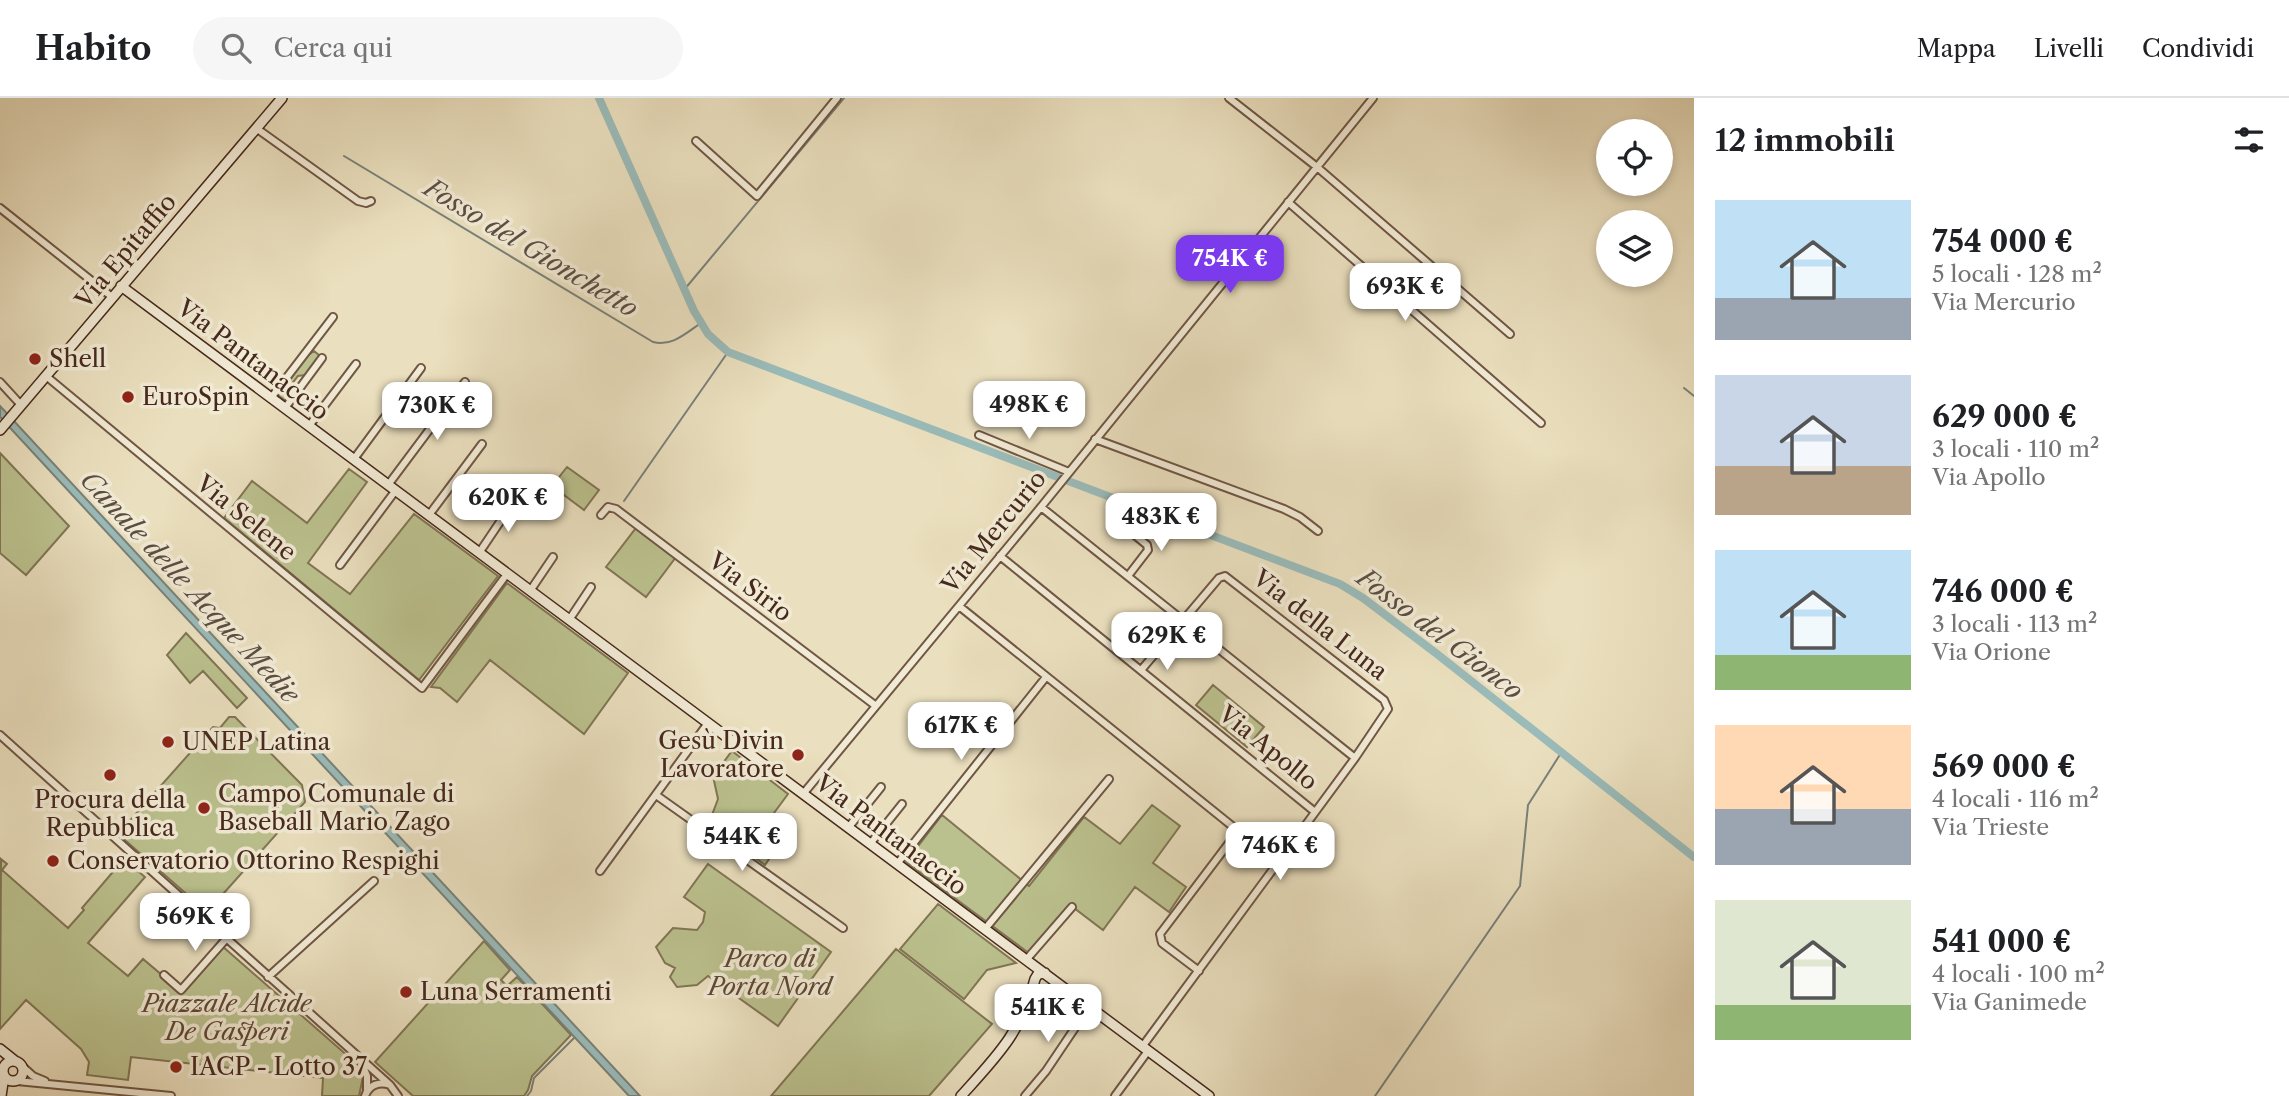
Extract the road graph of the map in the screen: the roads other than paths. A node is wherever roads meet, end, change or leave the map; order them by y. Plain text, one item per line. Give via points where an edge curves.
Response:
1 (282, 98) edge
2 (837, 98) edge
3 (1229, 98) edge
4 (1373, 98) edge
5 (256, 128) junction
6 (696, 141) dead end
7 (1317, 167) junction
8 (371, 201) dead end
9 (1288, 202) junction
10 (0, 208) edge
11 (121, 286) junction
12 (112, 297) junction
13 (333, 317) dead end
14 (1510, 334) dead end
15 (322, 358) dead end
16 (356, 364) dead end
17 (421, 368) dead end
18 (292, 372) junction
19 (46, 376) junction
20 (304, 381) junction
21 (0, 382) edge
22 (465, 382) dead end
23 (271, 398) junction
24 (19, 407) junction
25 (285, 408) junction
26 (1541, 423) dead end
27 (309, 426) junction
28 (0, 430) edge
29 (979, 435) dead end
30 (1095, 439) junction
31 (482, 444) dead end
32 (354, 459) junction
33 (1067, 473) junction
34 (392, 488) junction
35 (514, 501) dead end
36 (1041, 507) junction
37 (429, 515) junction
38 (601, 515) dead end
39 (1318, 531) dead end
40 (1131, 532) dead end
41 (479, 553) junction
42 (1000, 556) junction
43 (553, 557) dead end
44 (340, 565) dead end
45 (507, 574) junction
46 (1128, 576) junction
47 (591, 586) dead end
48 (530, 591) junction
49 (958, 606) junction
50 (569, 620) junction
51 (1183, 620) junction
52 (1142, 669) junction
53 (1046, 677) junction
54 (876, 706) junction
55 (708, 723) junction
56 (0, 735) edge
57 (1355, 758) junction
58 (1109, 779) dead end
59 (881, 787) dead end
60 (803, 794) junction
61 (656, 795) junction
62 (902, 804) dead end
63 (1315, 812) junction
64 (848, 828) junction
65 (1238, 831) junction
66 (870, 844) junction
67 (1278, 863) junction
68 (897, 864) junction
69 (600, 871) dead end
70 (374, 881) dead end
71 (1072, 907) dead end
72 (843, 928) dead end
73 (985, 929) junction
74 (226, 939) junction
75 (1026, 960) junction
76 (1199, 971) junction
77 (164, 975) dead end
78 (268, 977) junction
79 (1042, 977) junction
80 (1046, 989) junction
81 (1068, 991) junction
82 (1089, 1007) junction
83 (1024, 1009) junction
84 (0, 1049) edge
85 (1145, 1049) junction
86 (360, 1060) junction
87 (19, 1064) junction
88 (2, 1070) edge
89 (17, 1081) junction
90 (50, 1083) junction
91 (390, 1085) junction
92 (110, 1093) edge
93 (366, 1094) edge
94 (399, 1095) edge
95 (4, 1096) edge
96 (171, 1096) edge
97 (961, 1096) edge
98 (1025, 1096) edge
99 (1115, 1096) edge
100 (1209, 1096) edge

1 - 5 street, Via Epitaffio
2 - 6 street via 757,195
3 - 7 street
4 - 7 street, Via Mercurio
5 - 8 street via 358,201
5 - 11 street, Via Epitaffio
7 - 9 street, Via Mercurio
7 - 14 street
9 - 26 street
9 - 30 street, Via Mercurio
10 - 12 street
11 - 12 street, Via Epitaffio
11 - 23 street, Via Pantanaccio
12 - 19 street, Via Epitaffio
13 - 18 street
15 - 20 street
16 - 27 street
17 - 32 street
18 - 20 street
18 - 23 street
19 - 24 street, Via Epitaffio
19 - 45 street, Via Selene via 422,688
20 - 25 street
21 - 24 street
22 - 34 street
23 - 25 street, Via Pantanaccio
24 - 28 street, Via Epitaffio
25 - 27 street, Via Pantanaccio
27 - 32 street, Via Pantanaccio
29 - 33 street
30 - 33 street, Via Mercurio
30 - 39 street via 1284,509
31 - 37 street
32 - 34 street, Via Pantanaccio
33 - 36 street, Via Mercurio
34 - 37 street, Via Pantanaccio
34 - 44 street
35 - 41 street
36 - 42 street, Via Mercurio
36 - 46 street
37 - 41 street, Via Pantanaccio
38 - 54 street, Via Sirio via 608,508 616,509
40 - 46 street via 1148,550
41 - 45 street, Via Pantanaccio
42 - 49 street, Via Mercurio
42 - 52 street, Via Apollo
43 - 48 street
45 - 48 street, Via Pantanaccio
46 - 51 street
47 - 50 street
48 - 50 street, Via Pantanaccio
49 - 53 street
49 - 54 street, Via Mercurio
50 - 55 street, Via Pantanaccio
51 - 52 street, Via della Luna
51 - 57 street
51 - 57 street, Via della Luna via 1219,578 1227,577 1384,701 1388,707 1385,715
52 - 63 street, Via Apollo
53 - 65 street
53 - 68 street
54 - 60 street, Via Mercurio
55 - 60 street, Via Pantanaccio
55 - 61 street
56 - 74 street
57 - 63 street
58 - 73 street
59 - 64 street
60 - 64 street, Via Pantanaccio
61 - 69 street
61 - 72 street
62 - 66 street
63 - 67 street
64 - 66 street, Via Pantanaccio
65 - 67 street
65 - 76 street via 1160,934 1162,943
66 - 68 street, Via Pantanaccio
67 - 76 street
68 - 73 street, Via Pantanaccio
70 - 78 street
71 - 75 street
73 - 75 street, Via Pantanaccio
74 - 77 street via 181,989
74 - 78 street
75 - 79 street, Via Pantanaccio
76 - 85 street
78 - 86 street
79 - 80 street via 1052,983
79 - 80 street via 1038,989
79 - 81 street, Via Pantanaccio
79 - 83 street
80 - 81 street, Via Pantanaccio
80 - 83 street
81 - 82 street, Via Pantanaccio
82 - 85 street, Via Pantanaccio
82 - 98 street
83 - 97 street via 1008,1042
84 - 87 street
85 - 99 street
85 - 100 street, Via Pantanaccio
86 - 91 street
86 - 93 street via 367,1076
87 - 88 street via 6,1064
87 - 89 street via 22,1077
87 - 90 street
88 - 89 street via 11,1082
88 - 95 street
89 - 90 street
89 - 95 street
90 - 92 street
91 - 93 street via 374,1085
91 - 94 street
92 - 96 street

